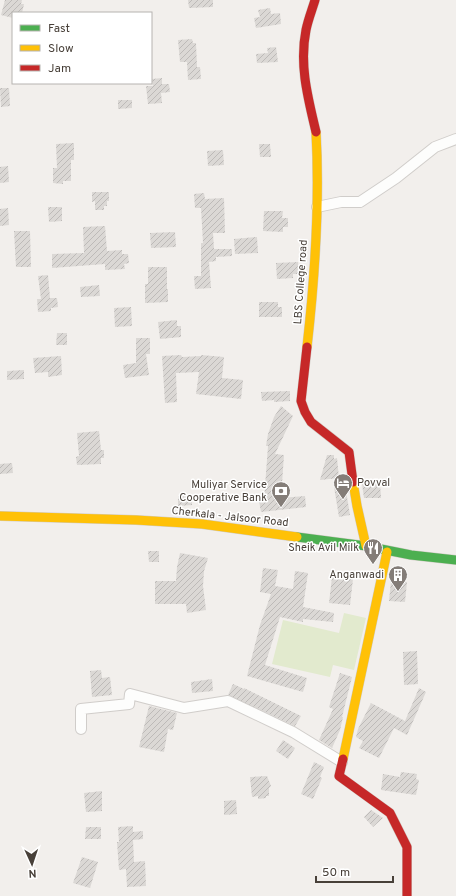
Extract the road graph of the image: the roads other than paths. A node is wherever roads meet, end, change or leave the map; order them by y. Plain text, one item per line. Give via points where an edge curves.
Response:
1 (315, 0) edge
2 (456, 139) edge
3 (317, 207) junction
4 (0, 516) edge
5 (366, 546) junction
6 (387, 552) junction
7 (456, 560) edge
8 (81, 729) dead end
9 (342, 762) junction
10 (407, 896) edge

1 - 3 street, LBS College road via 306,30 303,66 316,132
2 - 3 street via 435,147 360,202 341,202
3 - 5 street, LBS College road via 312,300 301,401 311,422 349,452
4 - 5 street, Cherkala - Jalsoor Road via 202,524
5 - 6 street, Cherkala - Jalsoor Road
6 - 7 street, Cherkala - Jalsoor Road
6 - 9 street
8 - 9 street via 81,709 129,704 130,694 184,708 228,701 293,732
9 - 10 street via 339,776 390,813 407,847

